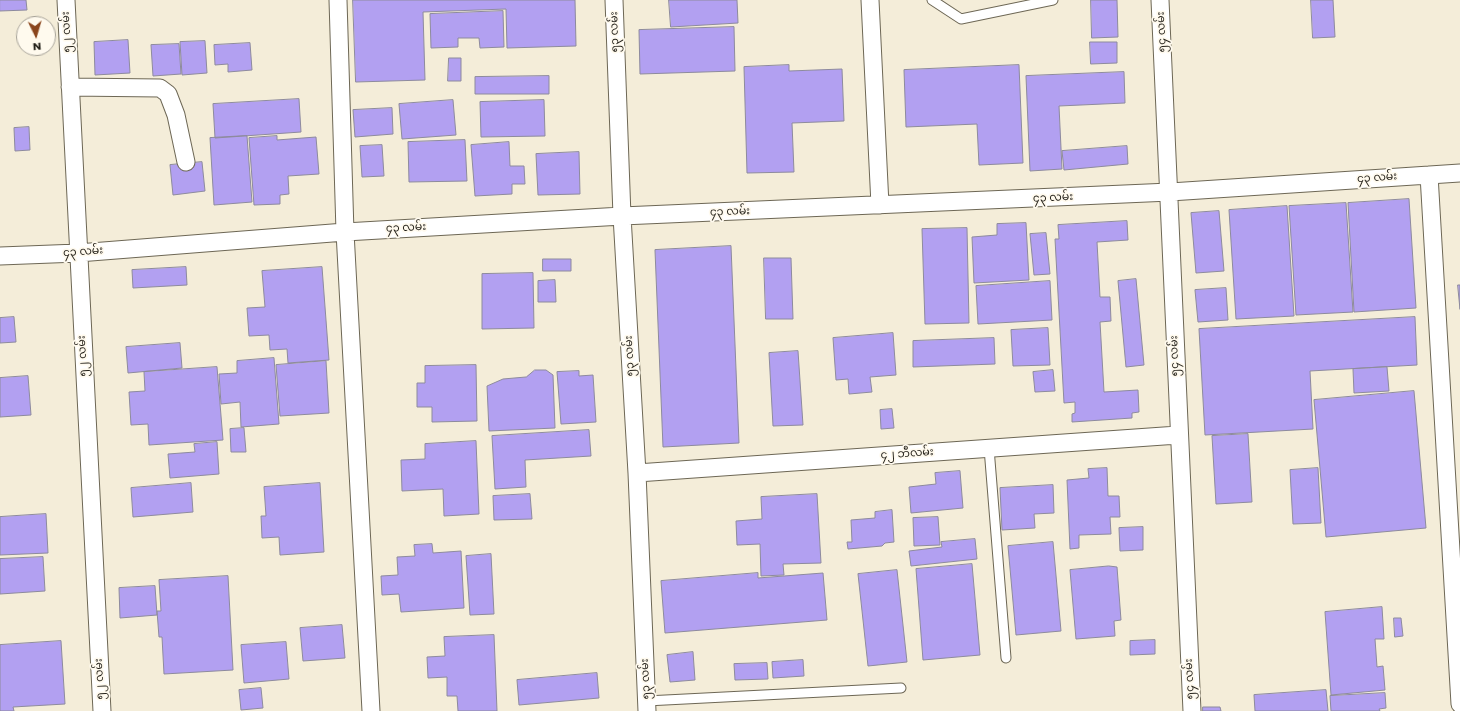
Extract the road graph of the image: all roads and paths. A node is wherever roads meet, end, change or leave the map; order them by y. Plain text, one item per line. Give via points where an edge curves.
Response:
1 (66, 0) edge
2 (338, 0) edge
3 (614, 0) edge
4 (870, 0) edge
5 (932, 0) edge
6 (1053, 0) edge
7 (1160, 0) edge
8 (70, 88) junction
9 (186, 162) dead end
10 (1460, 174) edge
11 (1429, 175) junction
12 (1170, 192) junction
13 (880, 205) junction
14 (622, 216) junction
15 (345, 232) junction
16 (78, 253) junction
17 (0, 256) edge
18 (1178, 435) junction
19 (989, 448) junction
20 (636, 473) junction
21 (1006, 658) dead end
22 (901, 688) dead end
23 (1460, 704) edge
24 (647, 706) edge
25 (102, 711) edge
26 (371, 711) edge
27 (1192, 711) edge

1 - 8 street, ၅၂ လမ်း
2 - 15 street
3 - 14 street, ၅၃ လမ်း
4 - 13 street
5 - 6 lane via 961,19
7 - 12 street, ၅၄ လမ်း
8 - 9 street via 160,88 168,94 176,115
8 - 16 street, ၅၂ လမ်း
10 - 11 street, ၄၃ လမ်း
11 - 12 street, ၄၃ လမ်း
11 - 23 street
12 - 13 street, ၄၃ လမ်း
12 - 18 street, ၅၄ လမ်း
13 - 14 street, ၄၃ လမ်း
14 - 15 street, ၄၃ လမ်း
14 - 20 street, ၅၃ လမ်း
15 - 16 street, ၄၃ လမ်း
15 - 26 street
16 - 17 street, ၄၃ လမ်း
16 - 25 street, ၅၂ လမ်း
18 - 19 street, ၄၂ ဘီလမ်း
18 - 27 street, ၅၄ လမ်း
19 - 20 street, ၄၂ ဘီလမ်း
19 - 21 lane
20 - 24 street, ၅၃ လမ်း
22 - 24 lane

